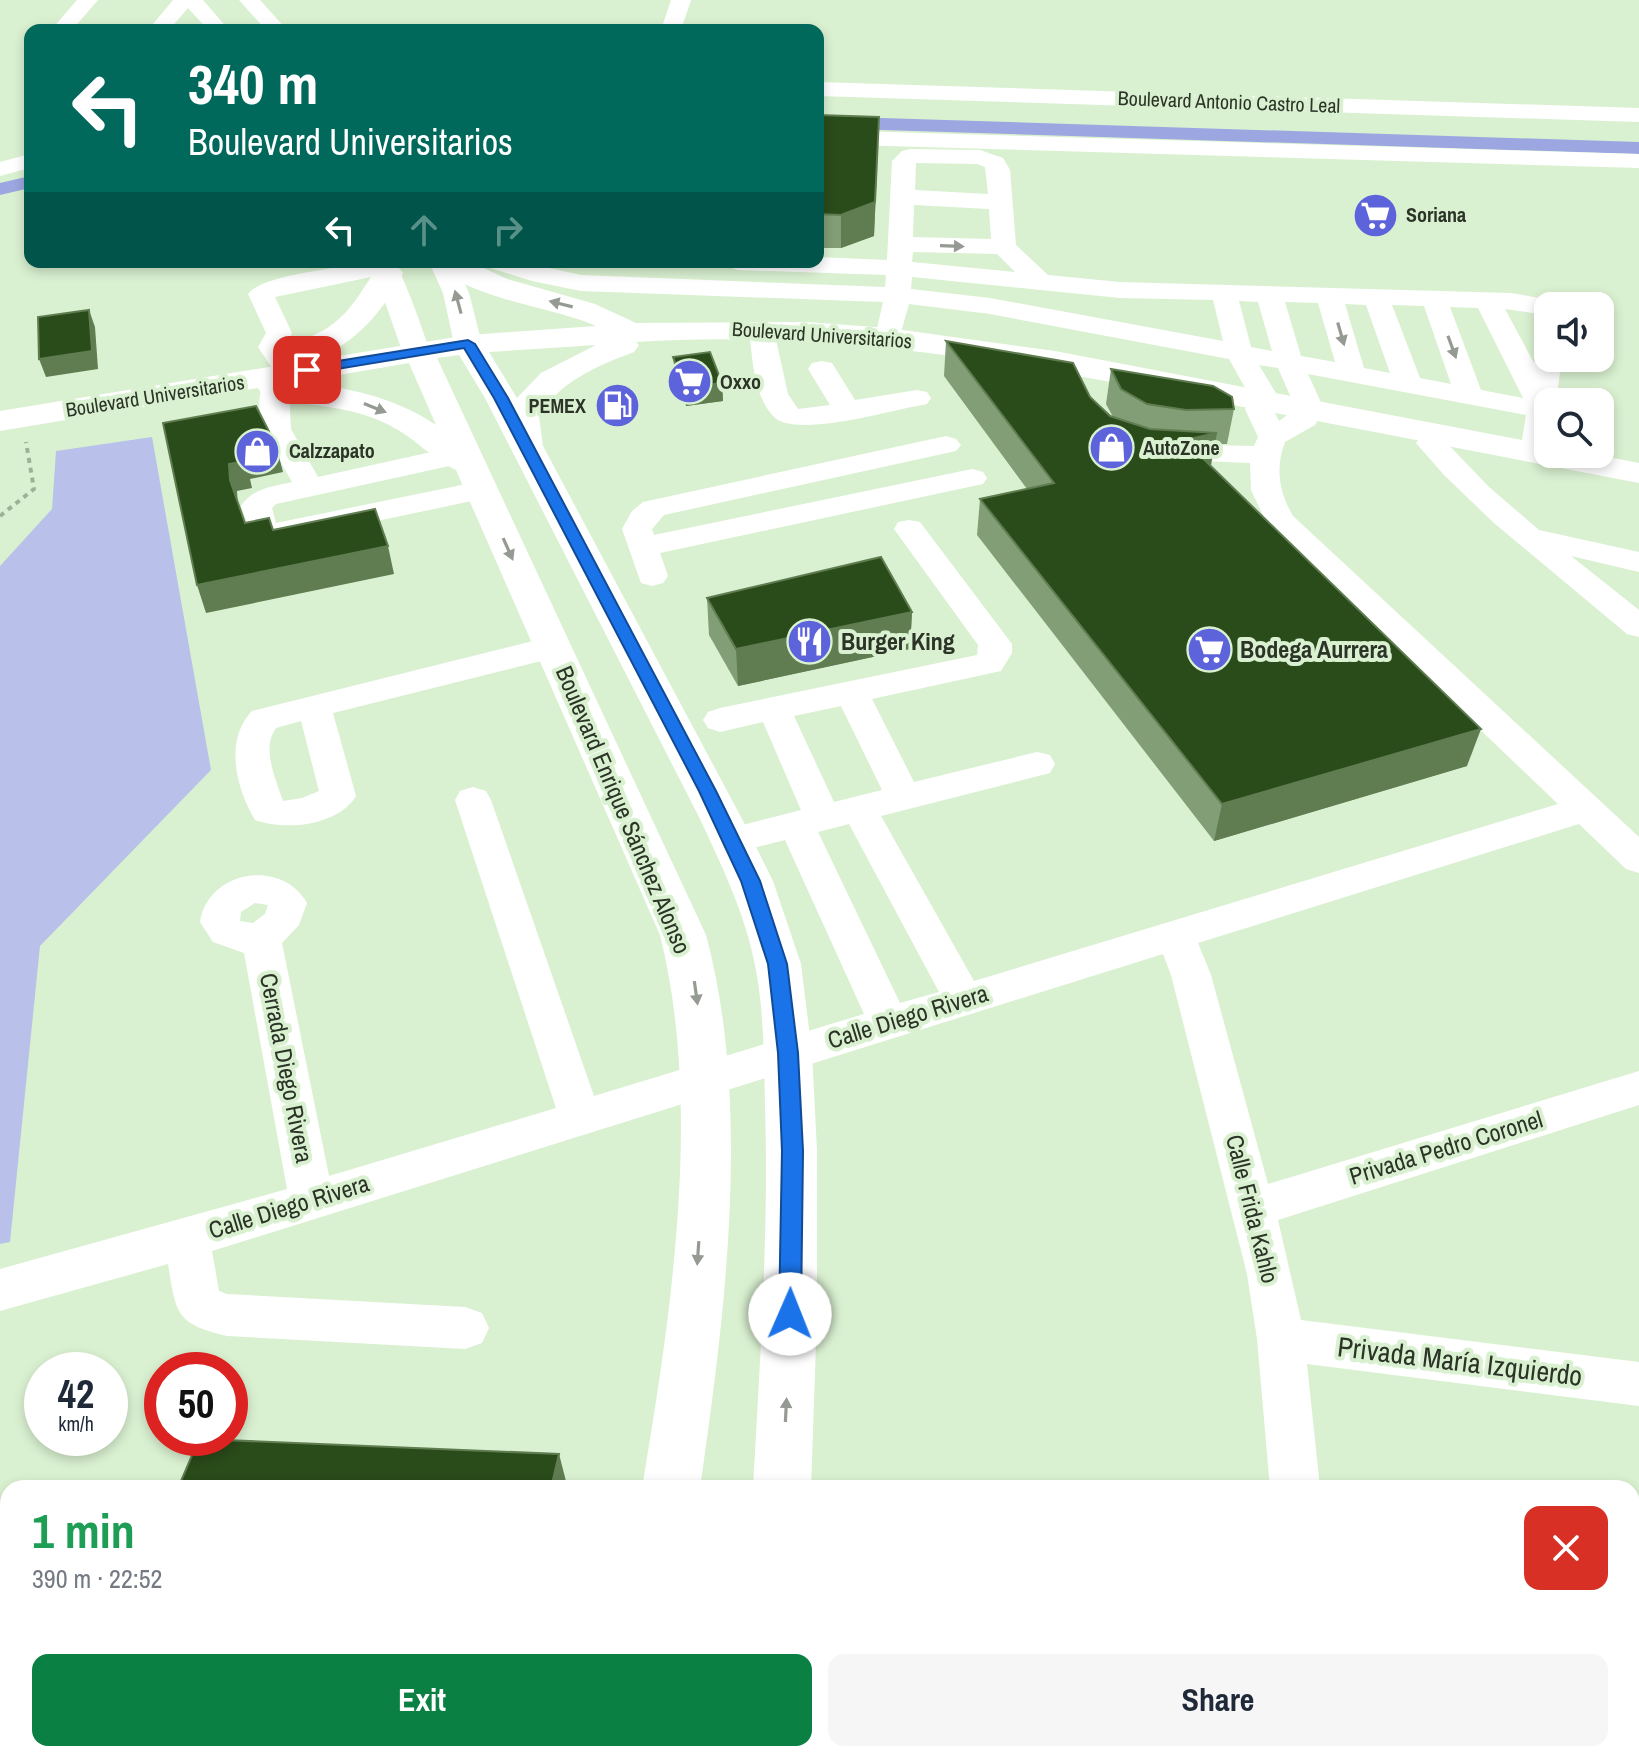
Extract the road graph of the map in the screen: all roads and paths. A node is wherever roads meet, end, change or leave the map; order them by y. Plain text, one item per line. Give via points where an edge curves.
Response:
1 (184, 0) edge
2 (192, 0) edge
3 (249, 0) edge
4 (258, 0) edge
5 (681, 0) edge
6 (163, 24) edge
7 (214, 24) edge
8 (271, 24) edge
9 (273, 24) edge
10 (673, 24) edge
11 (824, 89) edge
12 (1639, 115) edge
13 (824, 137) edge
14 (878, 139) junction
15 (1639, 161) edge
16 (24, 163) edge
17 (0, 169) edge
18 (1001, 214) junction
19 (902, 223) junction
20 (824, 238) edge
21 (824, 242) edge
22 (445, 268) edge
23 (462, 268) edge
24 (515, 268) edge
25 (661, 268) edge
26 (386, 278) edge
27 (1041, 283) junction
28 (1098, 289) junction
29 (1162, 292) junction
30 (1224, 293) junction
31 (1269, 294) junction
32 (1329, 296) junction
33 (1376, 297) junction
34 (1434, 299) junction
35 (1488, 301) junction
36 (1534, 306) edge
37 (268, 313) junction
38 (1101, 325) junction
39 (633, 337) junction
40 (888, 337) junction
41 (1167, 338) junction
42 (763, 340) junction
43 (473, 350) junction
44 (1239, 353) junction
45 (420, 356) junction
46 (1289, 362) junction
47 (822, 369) dead end
48 (1352, 373) junction
49 (270, 377) junction
50 (1408, 384) junction
51 (216, 391) junction
52 (1534, 394) edge
53 (1469, 396) junction
54 (917, 398) dead end
55 (1534, 405) edge
56 (847, 410) junction
57 (1307, 414) junction
58 (8, 421) edge
59 (1265, 425) junction
60 (1431, 443) junction
61 (946, 445) dead end
62 (526, 446) junction
63 (1141, 451) edge
64 (1534, 453) edge
65 (1613, 468) edge
66 (468, 470) junction
67 (1639, 473) edge
68 (972, 478) dead end
69 (1639, 484) edge
70 (310, 488) junction
71 (0, 516) edge
72 (909, 529) dead end
73 (1527, 537) junction
74 (642, 547) junction
75 (1639, 562) edge
76 (652, 576) dead end
77 (1639, 627) edge
78 (553, 647) junction
79 (851, 692) junction
80 (314, 707) dead end
81 (774, 709) junction
82 (720, 720) dead end
83 (1037, 764) dead end
84 (904, 798) junction
85 (473, 800) dead end
86 (1585, 809) junction
87 (826, 817) junction
88 (732, 840) junction
89 (1639, 859) edge
90 (1175, 936) junction
91 (261, 937) dead end
92 (964, 1000) junction
93 (889, 1023) junction
94 (788, 1053) junction
95 (701, 1080) junction
96 (1639, 1088) edge
97 (580, 1117) junction
98 (311, 1200) junction
99 (1254, 1208) junction
100 (187, 1239) junction
101 (0, 1290) edge
102 (465, 1328) dead end
103 (1281, 1339) junction
104 (1639, 1384) edge
105 (672, 1480) edge
106 (782, 1480) edge
107 (1294, 1480) edge

1 - 6 street
2 - 7 street
3 - 8 street
4 - 9 street
5 - 10 street
11 - 12 street, Boulevard Antonio Castro Leal
13 - 14 street
14 - 15 street
14 - 19 street
16 - 17 street
18 - 19 street
18 - 19 street
18 - 19 street via 997,166 984,157
18 - 27 street
19 - 20 street
19 - 21 street
19 - 27 street
19 - 38 street via 990,306
19 - 40 street
43 -> 22 street
39 -> 23 main road via 582,309 489,282
24 - 25 street via 581,283
26 - 37 street via 338,302
26 - 37 street via 270,289 261,294
26 - 45 street, Boulevard Enrique Sánchez Alonso
26 - 49 main road via 356,323
27 - 28 street
28 - 29 street
28 - 38 street
29 - 30 street
29 - 41 street
30 - 31 street
30 - 44 street
31 - 32 street
31 - 46 street
32 - 33 street
32 -> 48 street
33 - 34 street
33 - 50 street
34 - 35 street
34 -> 53 street
35 - 36 street
35 - 52 street
37 - 49 street via 279,333 272,347
38 - 41 street
39 - 40 main road, Boulevard Universitarios via 723,329
39 - 42 main road, Boulevard Universitarios
39 - 43 main road, Boulevard Universitarios
39 - 62 main road via 541,388 522,416
40 - 59 main road, Boulevard Universitarios via 1055,361
41 - 44 street
42 - 56 street via 768,372 787,415
42 - 59 main road, Boulevard Universitarios via 931,353
43 - 45 main road, Boulevard Universitarios
43 - 62 main road
44 - 46 street
44 - 59 street
45 - 49 main road, Boulevard Universitarios
45 - 51 main road, Boulevard Universitarios
45 - 66 main road, Boulevard Enrique Sánchez Alonso
46 - 48 street
46 - 57 street
47 - 56 street
48 - 50 street
49 - 51 main road
49 - 58 main road, Boulevard Universitarios
49 -> 66 main road via 364,403 414,425
49 - 70 street via 277,429
50 - 53 street
51 - 58 main road, Boulevard Universitarios
53 - 55 street
54 - 56 street
57 - 59 main road, Boulevard Universitarios
57 - 60 main road, Boulevard Universitarios
57 - 64 main road, Boulevard Universitarios
58 - 71 path via 34,489
59 - 63 street
59 - 86 street via 1266,493 1280,521
60 - 69 main road, Boulevard Universitarios
60 - 73 street via 1461,479
61 - 74 street via 664,505 639,522
62 - 88 main road
65 - 67 main road, Boulevard Universitarios
66 - 70 street
66 - 70 street via 288,532 263,530 256,506 260,499
66 -> 78 main road, Boulevard Enrique Sánchez Alonso
68 - 74 street
72 - 79 street via 995,644 995,653 989,663 972,669
73 - 75 street
73 - 77 street
74 - 76 street
78 - 80 street
78 -> 95 main road, Boulevard Enrique Sánchez Alonso via 683,935 697,993
79 - 81 street
79 - 84 street
81 - 82 street
81 - 87 street
83 - 84 street
84 - 87 street
85 - 97 street
86 - 89 street
86 - 90 street, Calle Diego Rivera
87 - 88 street
87 - 92 street
87 - 93 street
88 - 94 main road via 778,964
90 - 92 street, Calle Diego Rivera
90 - 99 street, Calle Frida Kahlo via 1191,975
91 - 98 street, Cerrada Diego Rivera
92 - 93 street, Calle Diego Rivera
93 - 94 street, Calle Diego Rivera
94 - 95 street, Calle Diego Rivera
106 -> 94 main road via 792,1178
95 - 97 street, Calle Diego Rivera
95 -> 105 main road, Boulevard Enrique Sánchez Alonso via 701,1217 686,1400
96 - 99 street, Privada Pedro Coronel
97 - 98 street, Calle Diego Rivera
98 - 100 street, Calle Diego Rivera
99 - 103 street, Calle Frida Kahlo
100 - 101 street, Calle Diego Rivera
100 - 102 street via 197,1299 206,1310
103 - 104 street, Privada María Izquierdo
103 - 107 street, Calle Frida Kahlo

